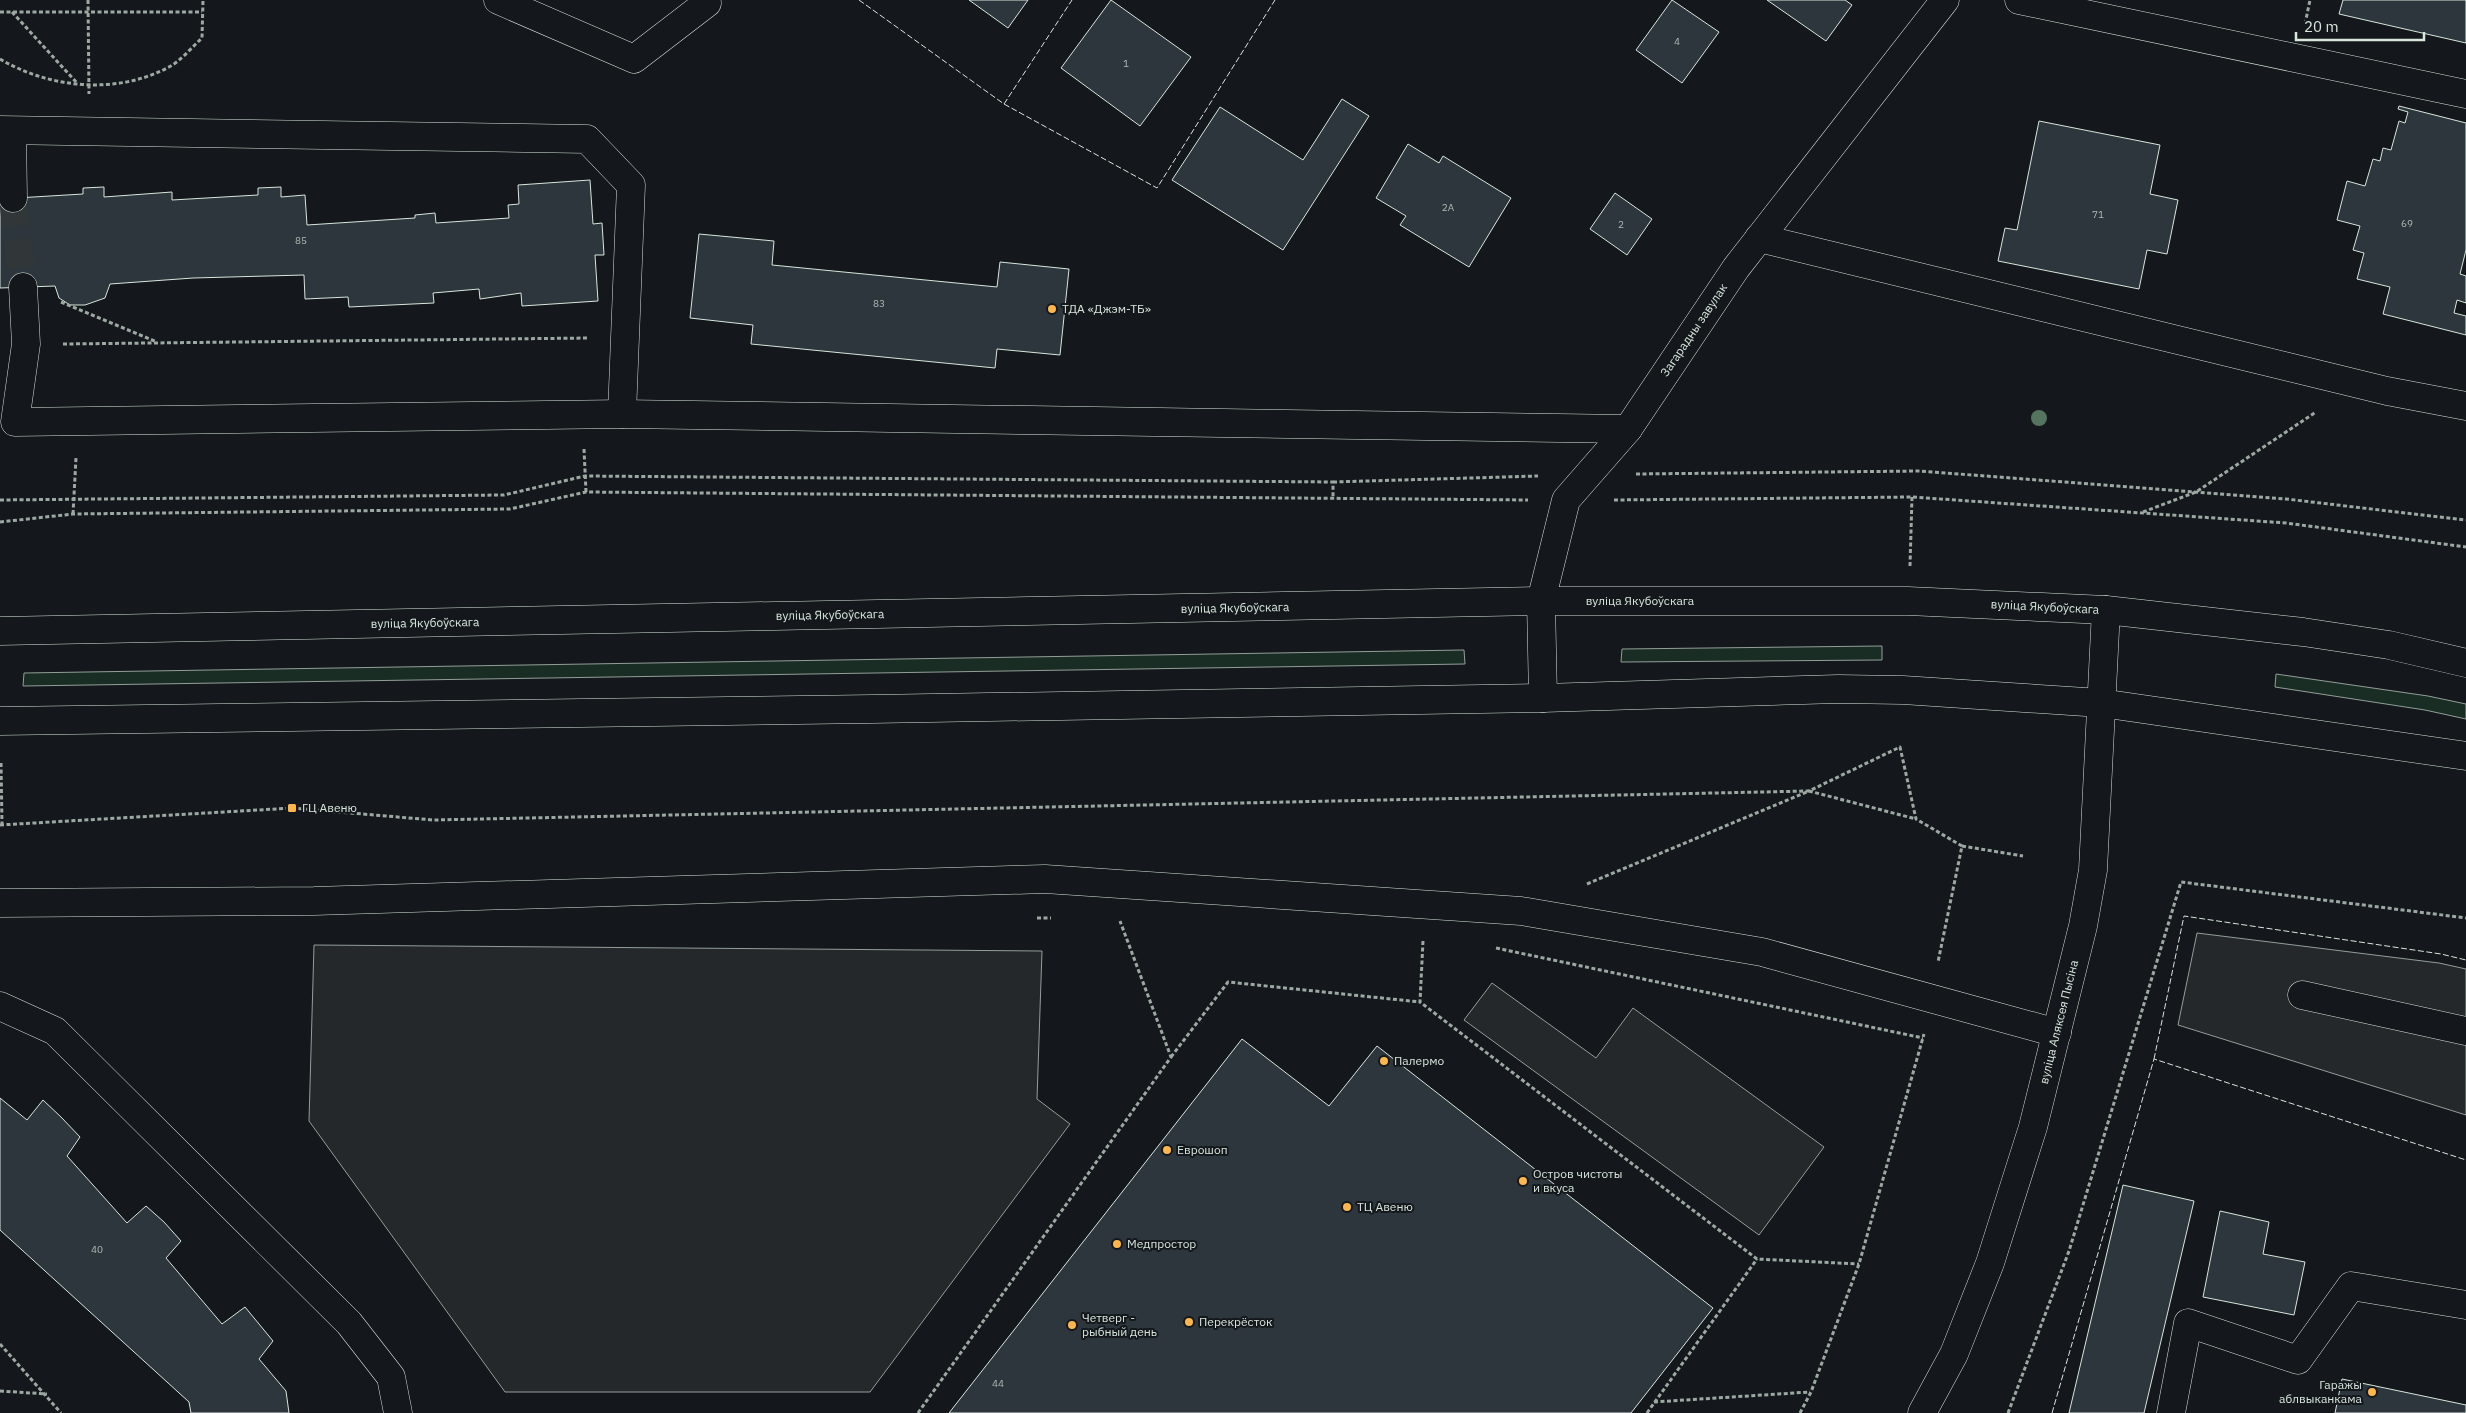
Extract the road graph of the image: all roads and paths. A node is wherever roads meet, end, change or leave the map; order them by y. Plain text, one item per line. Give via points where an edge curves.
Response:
1 (88, 0) edge
2 (202, 0) edge
3 (498, 0) edge
4 (1945, 0) edge
5 (2019, 0) edge
6 (708, 3) dead end
7 (0, 12) edge
8 (12, 12) junction
9 (88, 12) junction
10 (202, 12) junction
11 (0, 59) edge
12 (77, 84) junction
13 (89, 85) junction
14 (2466, 94) edge
15 (6, 130) edge
16 (89, 130) junction
17 (13, 198) tunnel mouth
18 (1759, 238) junction
19 (23, 287) joint
20 (625, 338) junction
21 (160, 343) junction
22 (26, 344) junction
23 (2464, 400) edge
24 (2323, 407) dead end
25 (622, 414) junction
26 (582, 416) junction
27 (8, 422) edge
28 (78, 422) junction
29 (1628, 429) junction
30 (1589, 475) junction
31 (585, 476) junction
32 (1333, 482) junction
33 (586, 492) junction
34 (2196, 492) junction
35 (1912, 497) junction
36 (1333, 499) junction
37 (0, 500) edge
38 (74, 500) junction
39 (1566, 500) junction
40 (2140, 513) junction
41 (73, 514) junction
42 (2466, 520) edge
43 (0, 522) edge
44 (2466, 547) edge
45 (1910, 567) dead end
46 (1541, 601) junction
47 (2106, 610) junction
48 (0, 631) edge
49 (2466, 663) edge
50 (1543, 698) junction
51 (2101, 703) junction
52 (0, 721) edge
53 (2466, 756) edge
54 (1, 763) dead end
55 (1916, 819) dead end
56 (2, 825) dead end
57 (1962, 846) dead end
58 (2023, 856) dead end
59 (1584, 885) dead end
60 (0, 903) edge
61 (1034, 918) dead end
62 (1052, 918) dead end
63 (2466, 918) edge
64 (1110, 919) dead end
65 (1120, 919) junction
66 (1130, 919) dead end
67 (1423, 937) dead end
68 (1491, 948) dead end
69 (2302, 995) dead end
70 (1420, 1002) junction
71 (0, 1006) edge
72 (2466, 1031) edge
73 (2057, 1033) junction
74 (1923, 1038) dead end
75 (1171, 1057) junction
76 (1757, 1260) junction
77 (1859, 1264) dead end
78 (2466, 1305) edge
79 (0, 1344) edge
80 (0, 1392) edge
81 (1811, 1392) dead end
82 (47, 1394) junction
83 (1654, 1402) junction
84 (61, 1413) edge
85 (398, 1413) edge
86 (918, 1413) edge
87 (1647, 1413) edge
88 (1922, 1413) edge
89 (2008, 1413) edge
90 (2171, 1413) edge

1 - 9 path
2 - 10 path
3 - 6 main road via 634,59
4 - 18 main road, Загарадны завулак
5 - 14 main road
7 - 8 path
8 - 9 path
8 - 12 path
9 - 10 path
9 - 13 path
10 - 13 path via 202,38 168,68 145,78
11 - 12 path via 48,80
12 - 13 path
13 - 16 path
15 - 16 main road
15 - 17 main road
16 - 20 main road via 587,139 631,185
18 - 23 main road via 2386,392
18 - 29 main road, Загарадны завулак
19 - 21 path
19 - 22 main road
20 - 21 path
20 - 25 main road
21 - 22 path
22 - 27 main road
24 - 34 path
25 - 26 main road
25 - 29 main road
26 - 28 main road
26 - 31 path
27 - 28 main road
28 - 38 path
29 - 30 main road, Загарадны завулак
30 - 32 path
30 - 34 path via 1920,471
30 - 39 main road, Загарадны завулак
31 - 32 path
31 - 33 path
31 - 38 path via 504,495
32 - 36 path
33 - 36 path
33 - 41 path via 510,509
34 - 40 path
34 - 42 path
35 - 39 path
35 - 40 path
35 - 45 path
36 - 39 path
37 - 38 path
38 - 41 path
39 - 46 main road, Загарадны завулак
40 - 44 path via 2286,523
41 - 43 path
46 - 47 main road, вуліца Якубоўскага via 1908,601
46 - 48 main road, вуліца Якубоўскага
46 - 50 main road, Загарадны завулак
47 - 49 main road, вуліца Якубоўскага via 2389,645
47 - 51 main road, вуліца Аляксея Пысіна
50 - 51 main road via 1838,689
50 - 52 main road
51 - 53 main road
51 - 73 main road, вуліца Аляксея Пысіна via 2094,870
54 - 56 path
55 - 59 path via 1809,791
57 - 58 path
60 - 73 main road via 314,901 1064,880 1521,912 1762,952
61 - 62 path
63 - 89 path via 2181,882 2069,1251
64 - 65 path
65 - 66 path
65 - 75 path
67 - 70 path
68 - 74 path
69 - 72 main road
70 - 75 path via 1228,982
70 - 76 path
71 - 85 main road via 54,1031 349,1323 391,1377
73 - 88 main road, вуліца Аляксея Пысіна via 2033,1127 1990,1263 1954,1354
75 - 86 path
76 - 77 path
76 - 83 path
78 - 90 main road via 2351,1286 2298,1360 2188,1323
79 - 82 path
80 - 82 path
81 - 83 path
82 - 84 path
83 - 87 path

